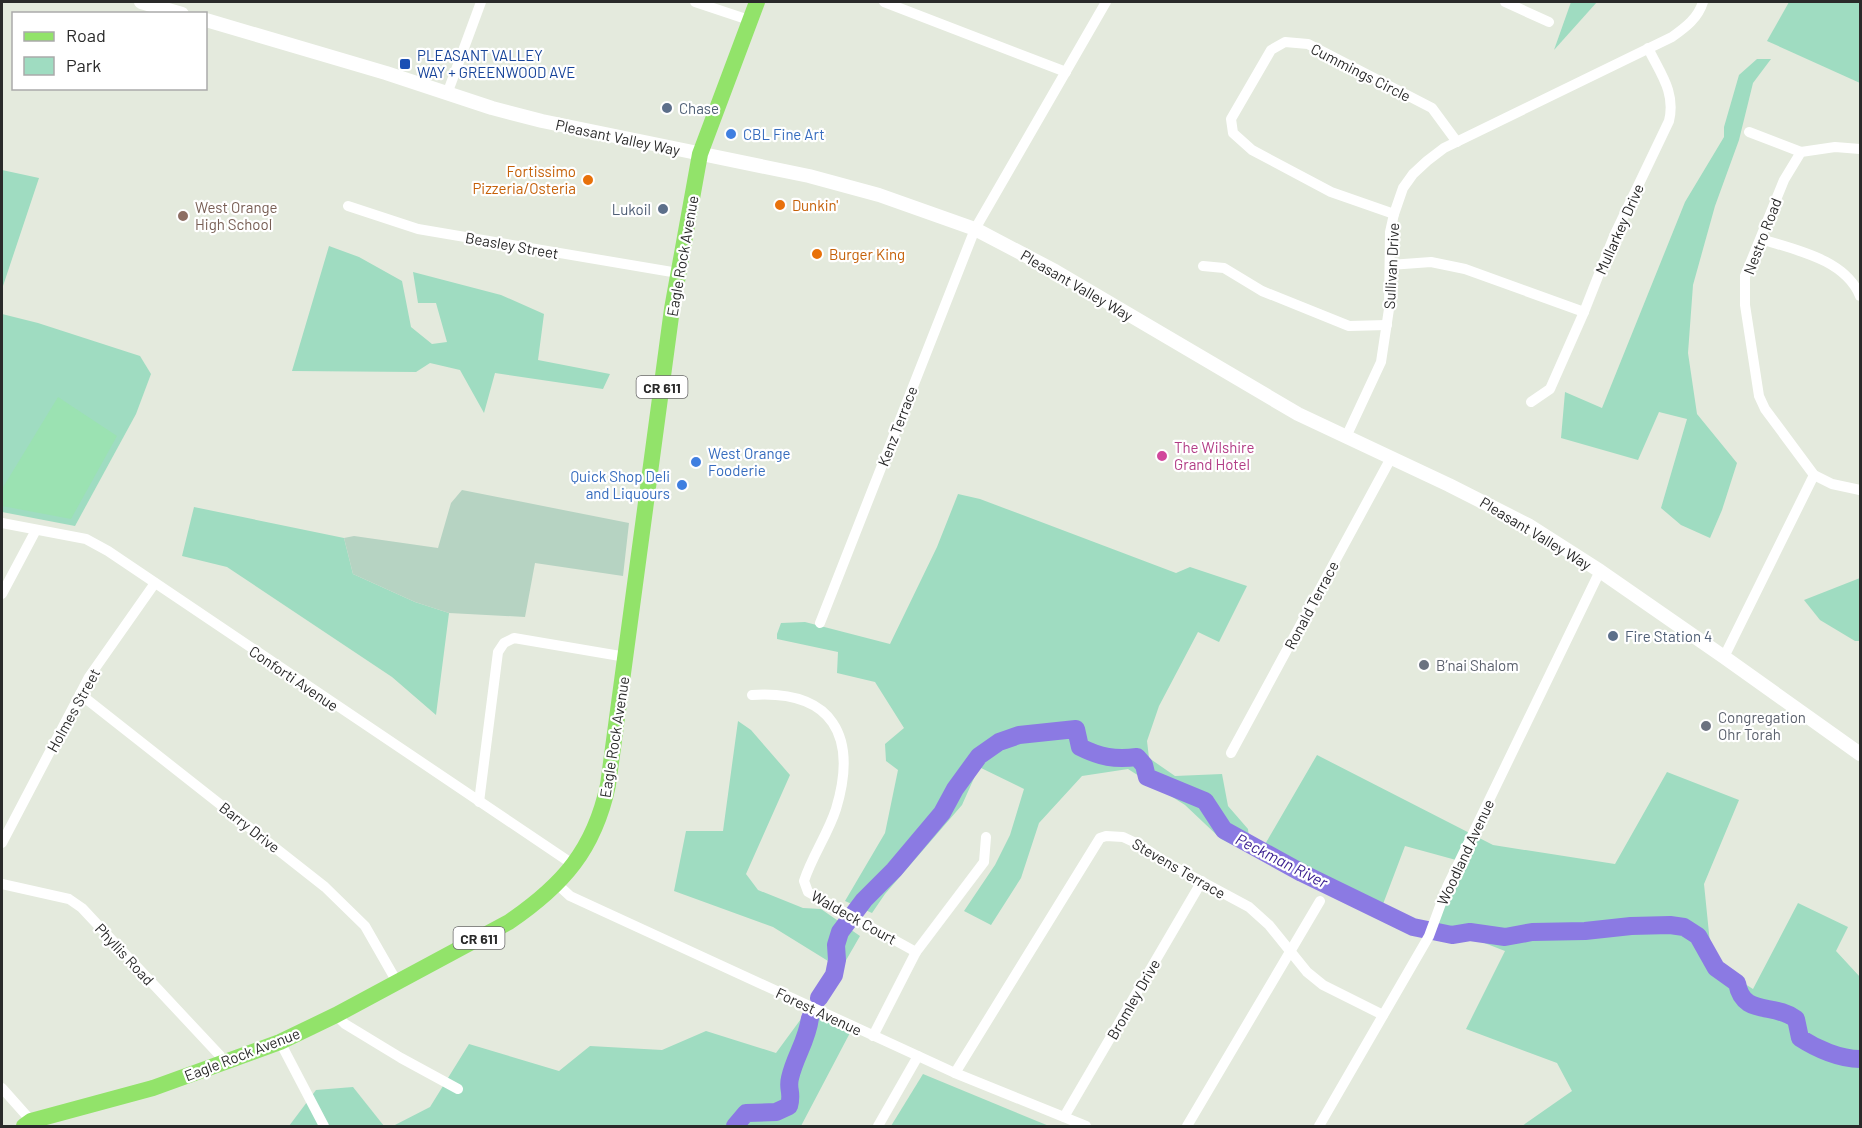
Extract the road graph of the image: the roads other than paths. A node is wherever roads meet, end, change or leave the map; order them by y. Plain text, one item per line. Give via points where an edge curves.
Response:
1 (143, 2) edge
2 (481, 2) edge
3 (695, 2) edge
4 (757, 2) edge
5 (884, 2) edge
6 (1106, 2) edge
7 (1505, 2) edge
8 (1703, 2) edge
9 (176, 12) edge
10 (207, 20) edge
11 (750, 20) junction
12 (1549, 22) dead end
13 (1648, 48) junction
14 (1066, 72) junction
15 (447, 94) junction
16 (1749, 132) dead end
17 (1457, 142) junction
18 (1860, 148) edge
19 (1801, 152) junction
20 (700, 154) junction
21 (348, 206) dead end
22 (1394, 214) junction
23 (975, 229) junction
24 (1761, 239) junction
25 (1203, 266) dead end
26 (1390, 266) junction
27 (678, 273) junction
28 (1860, 296) edge
29 (1584, 312) junction
30 (1387, 325) junction
31 (1531, 402) dead end
32 (1346, 437) junction
33 (1391, 458) junction
34 (1814, 475) junction
35 (1860, 490) edge
36 (2, 523) edge
37 (36, 530) junction
38 (1600, 571) junction
39 (155, 583) junction
40 (2, 594) edge
41 (820, 623) dead end
42 (626, 657) junction
43 (1724, 657) junction
44 (80, 694) junction
45 (752, 695) dead end
46 (1231, 753) dead end
47 (1860, 754) edge
48 (478, 802) junction
49 (986, 837) dead end
50 (2, 843) edge
51 (574, 865) junction
52 (1202, 882) junction
53 (2, 884) edge
54 (557, 884) junction
55 (1320, 901) dead end
56 (916, 952) junction
57 (1290, 952) junction
58 (397, 982) junction
59 (336, 1015) junction
60 (1383, 1015) junction
61 (873, 1036) junction
62 (280, 1042) junction
63 (918, 1056) junction
64 (226, 1062) junction
65 (955, 1073) junction
66 (2, 1088) edge
67 (458, 1089) dead end
68 (1064, 1117) junction
69 (30, 1125) edge
70 (324, 1126) edge
71 (878, 1126) edge
72 (1086, 1126) edge
73 (1187, 1126) edge
74 (1319, 1126) edge

1 - 9 main road
2 - 15 street
3 - 11 street
4 - 11 main road, Eagle Rock Avenue / CR 611
5 - 14 street
6 - 14 street, Kenz Terrace
7 - 12 street
8 - 13 street, Sullivan Drive via 1689,25
10 - 15 main road, Pleasant Valley Way
11 - 20 main road, Eagle Rock Avenue / CR 611
13 - 17 street, Sullivan Drive
13 - 29 street, Mullarkey Drive via 1671,94 1672,107
14 - 23 street, Kenz Terrace
15 - 20 main road, Pleasant Valley Way via 542,121
16 - 19 street
17 - 22 street, Sullivan Drive via 1413,174 1403,188
17 - 22 street, Cummings Circle via 1432,108 1308,45 1286,42 1271,50 1231,119 1233,133 1252,150 1331,192
18 - 19 street
19 - 24 street, Nestro Road via 1784,180
20 - 23 main road, Pleasant Valley Way via 873,193
20 - 27 main road, Eagle Rock Avenue / CR 611
21 - 27 street, Beasley Street via 418,229
22 - 26 street, Sullivan Drive
23 - 32 main road, Pleasant Valley Way via 1298,414
23 - 41 street, Kenz Terrace
24 - 28 street via 1820,259 1842,271
24 - 34 street, Nestro Road via 1745,276 1759,396
25 - 30 street via 1224,268 1262,291 1349,326
26 - 29 street via 1431,262 1465,269
26 - 30 street, Sullivan Drive
27 - 42 main road, Eagle Rock Avenue / CR 611
29 - 31 street, Mullarkey Drive via 1550,389
30 - 32 street, Sullivan Drive via 1381,362
32 - 33 main road, Pleasant Valley Way
33 - 38 main road, Pleasant Valley Way via 1505,512
33 - 46 street, Ronald Terrace
34 - 35 street
34 - 43 street
36 - 37 street, Conforti Avenue
37 - 39 street, Conforti Avenue via 86,540
37 - 40 street
38 - 43 main road, Pleasant Valley Way
38 - 60 street, Woodland Avenue via 1447,887 1431,932
39 - 44 street, Holmes Street
39 - 48 street, Conforti Avenue
42 - 48 street via 514,638 504,643 498,652
42 - 51 main road, Eagle Rock Avenue / CR 611 via 604,801 594,832
43 - 47 main road, Pleasant Valley Way
44 - 50 street, Holmes Street
44 - 58 street, Barry Drive via 325,887 365,926
45 - 56 street, Waldeck Court via 777,693 818,708 839,733 844,751 840,792 804,881 805,887 812,895
48 - 51 street, Conforti Avenue
49 - 56 street via 984,862
51 - 54 main road, Eagle Rock Avenue / CR 611
52 - 57 street, Stevens Terrace via 1249,907
52 - 65 street, Stevens Terrace via 1138,843 1123,837 1100,838
52 - 68 street, Bromley Drive
53 - 64 street, Phyllis Road via 69,898 82,908
54 - 58 main road, Eagle Rock Avenue / CR 611 via 509,922
54 - 61 street, Forest Avenue via 570,896
55 - 57 street
56 - 61 street
57 - 60 street, Stevens Terrace via 1323,985
57 - 73 street
58 - 59 main road, Eagle Rock Avenue / CR 611
59 - 62 main road, Eagle Rock Avenue / CR 611
59 - 67 street via 401,1059
60 - 74 street, Woodland Avenue
61 - 63 street, Forest Avenue
62 - 64 main road, Eagle Rock Avenue / CR 611
62 - 70 street
63 - 65 street, Forest Avenue
63 - 71 street
64 - 69 main road, Eagle Rock Avenue / CR 611
65 - 68 street, Forest Avenue
66 - 69 street
68 - 72 street, Forest Avenue

